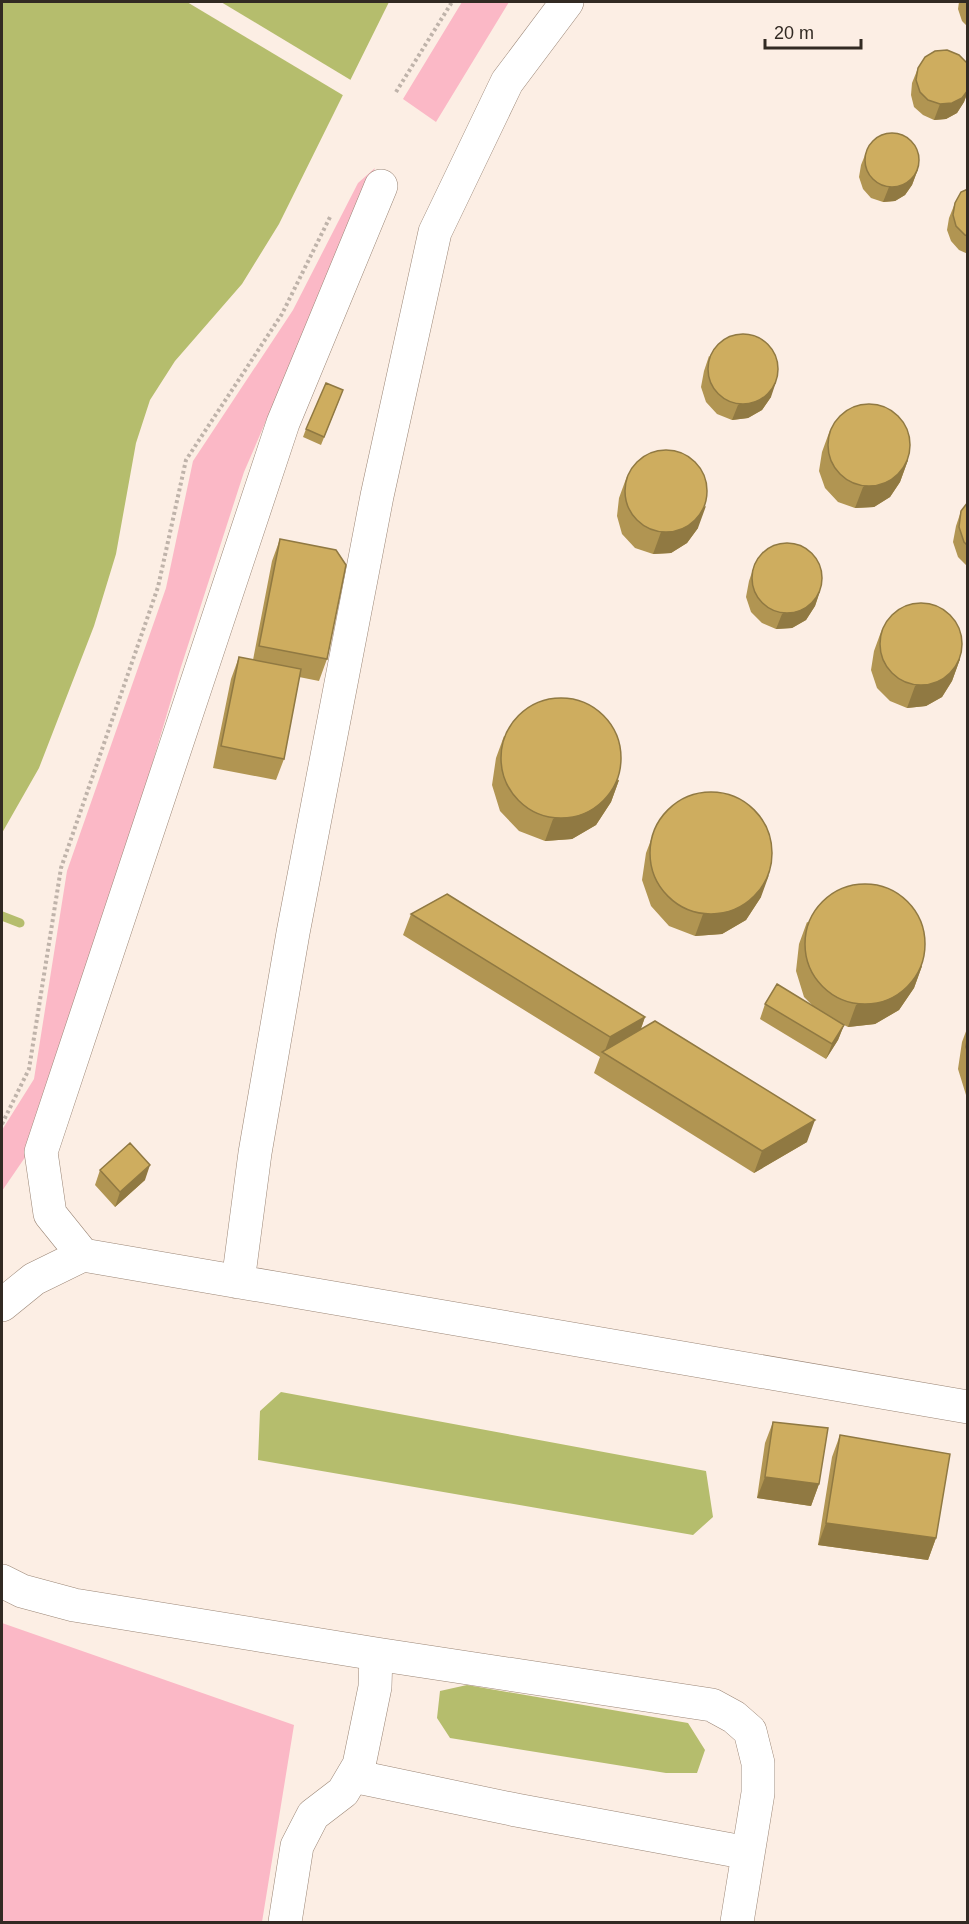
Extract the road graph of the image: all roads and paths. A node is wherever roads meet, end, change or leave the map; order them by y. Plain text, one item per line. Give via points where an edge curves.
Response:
1 (452, 2) edge
2 (567, 2) edge
3 (396, 92) dead end
4 (381, 186) dead end
5 (333, 210) dead end
6 (2, 1124) edge
7 (83, 1256) junction
8 (238, 1282) junction
9 (2, 1305) edge
10 (968, 1407) edge
11 (2, 1581) edge
12 (376, 1654) junction
13 (353, 1776) junction
14 (748, 1854) junction
15 (285, 1923) edge
16 (737, 1923) edge

1 - 3 path
2 - 8 lane via 507,82 435,232 377,496 295,922 255,1153
4 - 7 lane via 283,423 41,1152 50,1214
5 - 6 path via 282,314 186,460 158,586 61,868 29,1069
7 - 8 lane
7 - 9 lane via 34,1280
8 - 10 lane
11 - 12 lane via 22,1592 74,1605
12 - 13 lane via 375,1687 366,1735
12 - 14 lane via 712,1705 734,1716 750,1731 758,1763 758,1793
13 - 14 lane
13 - 15 lane via 343,1792 313,1815 297,1846
14 - 16 lane

